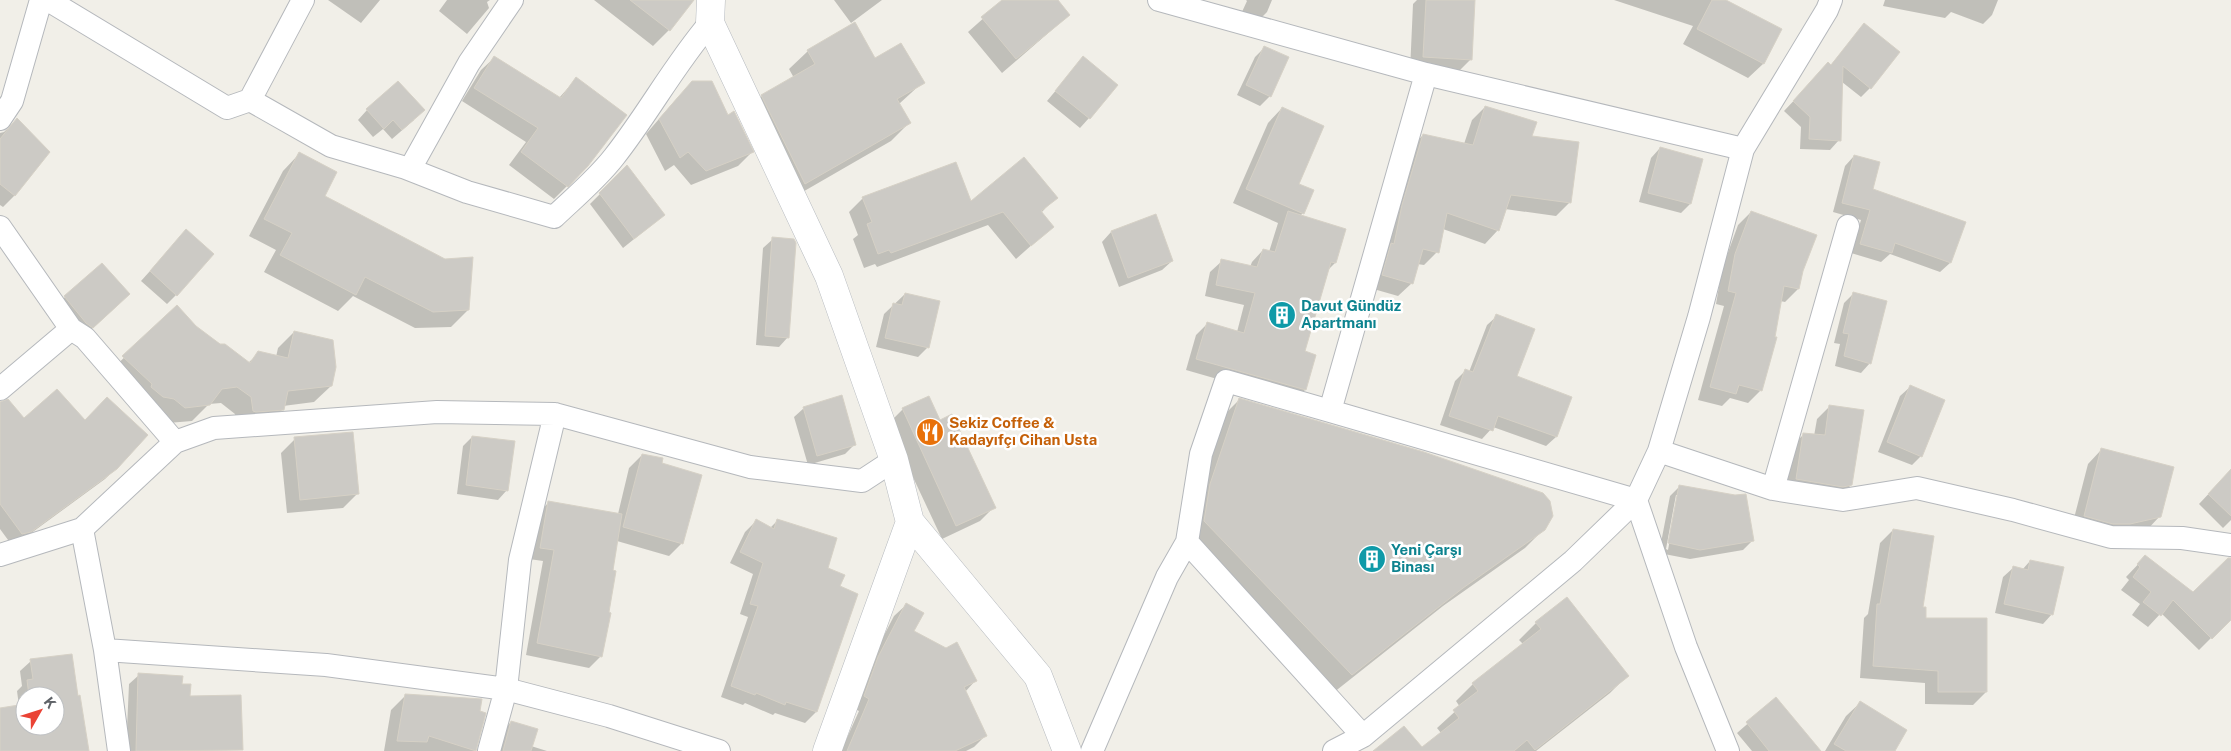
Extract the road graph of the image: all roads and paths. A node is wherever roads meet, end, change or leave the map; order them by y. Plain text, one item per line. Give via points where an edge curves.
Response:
1 (41, 0) edge
2 (48, 0) edge
3 (303, 0) edge
4 (512, 0) edge
5 (1159, 0) edge
6 (1831, 0) edge
7 (710, 12) edge
8 (1426, 74) junction
9 (250, 100) junction
10 (0, 119) edge
11 (1743, 148) junction
12 (410, 170) junction
13 (1848, 226) dead end
14 (0, 227) edge
15 (71, 329) junction
16 (0, 389) edge
17 (1330, 411) junction
18 (555, 414) junction
19 (175, 442) junction
20 (1660, 451) junction
21 (894, 460) junction
22 (1773, 489) junction
23 (1636, 500) junction
24 (910, 522) junction
25 (82, 529) junction
26 (2229, 541) edge
27 (1187, 542) junction
28 (0, 556) edge
29 (105, 650) junction
30 (506, 690) junction
31 (1363, 736) junction
32 (119, 751) edge
33 (489, 751) edge
34 (718, 751) edge
35 (827, 751) edge
36 (1068, 751) edge
37 (1092, 751) edge
38 (1334, 751) edge
39 (1728, 751) edge

1 - 10 street via 12,101
2 - 9 street via 227,108
3 - 9 street
4 - 12 street via 469,63
5 - 8 street
6 - 11 street
7 - 12 street via 653,104 613,159 554,217 467,192
7 - 21 street via 829,276
8 - 11 street
8 - 17 street
9 - 12 street via 331,146
11 - 20 street
13 - 22 street
14 - 15 street
15 - 16 street
15 - 19 street via 85,338
17 - 23 street
17 - 27 street via 1226,381 1202,454
18 - 19 street via 437,412 325,419 214,428
18 - 21 street via 750,468 862,481
18 - 30 street via 520,560
19 - 25 street
20 - 22 street
20 - 23 street
21 - 24 street
22 - 26 street via 1844,500 1917,488 2111,537
23 - 31 street via 1573,560
23 - 39 street via 1686,647
24 - 35 street
24 - 36 street via 1038,676
25 - 28 street
25 - 29 street
27 - 31 street
27 - 37 street via 1167,577
29 - 30 street via 326,665
29 - 32 street
30 - 33 street
30 - 34 street via 609,716
31 - 38 street

